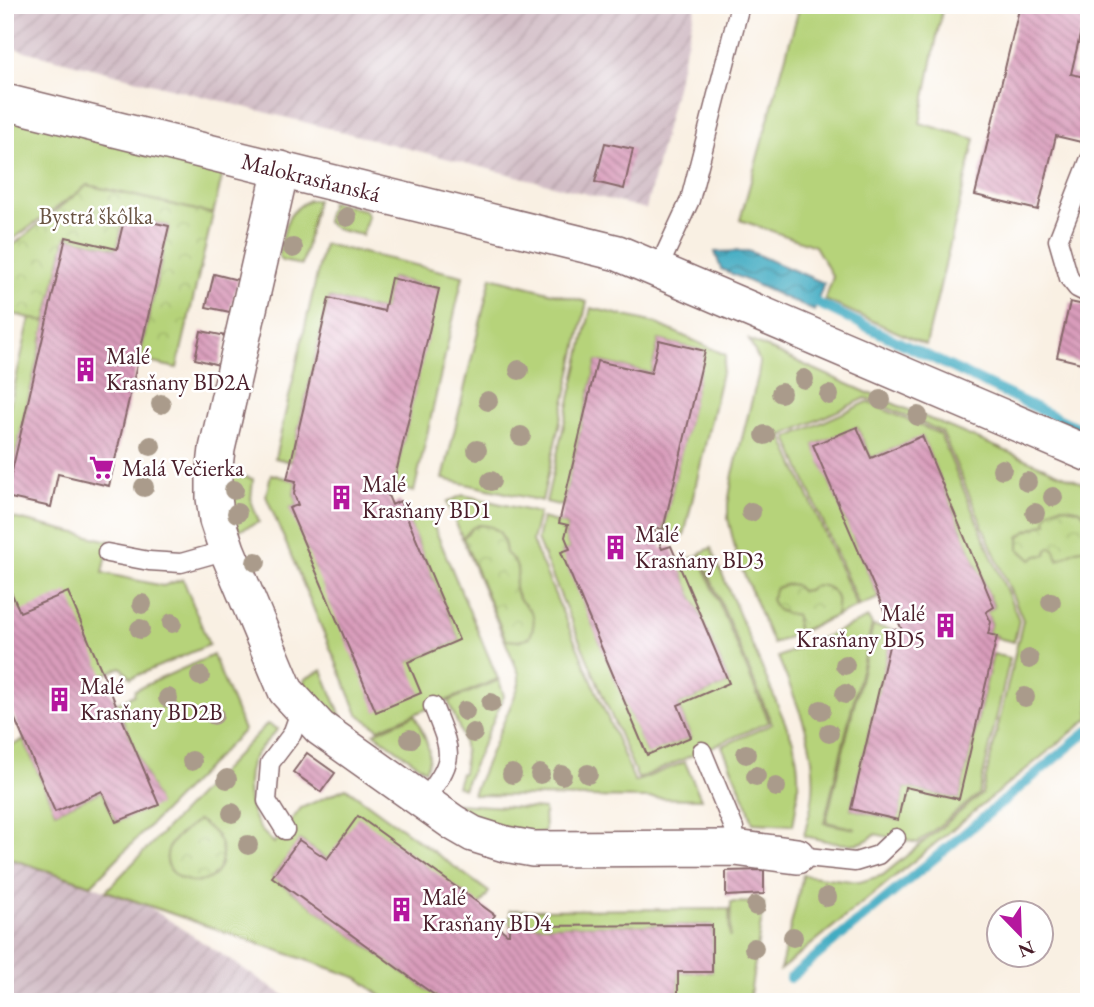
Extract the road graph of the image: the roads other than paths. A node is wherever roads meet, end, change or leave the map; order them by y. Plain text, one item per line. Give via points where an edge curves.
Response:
1 (740, 5) edge
2 (5, 102) edge
3 (1089, 161) edge
4 (281, 169) junction
5 (658, 269) junction
6 (1089, 294) edge
7 (1089, 454) edge
8 (227, 550) junction
9 (107, 553) dead end
10 (433, 706) dead end
11 (300, 709) junction
12 (702, 751) dead end
13 (423, 802) junction
14 (285, 830) dead end
15 (896, 838) dead end
16 (735, 848) junction
17 (797, 856) joint

1 - 5 lane via 690,200
2 - 4 street, Malokrasňanská
3 - 6 lane via 1058,240 1069,278
4 - 5 street, Malokrasňanská via 618,253
4 - 8 street via 217,449 214,498
5 - 7 street, Malokrasňanská
8 - 9 lane via 181,563
8 - 11 street via 286,691
10 - 13 lane via 449,755 444,773
11 - 13 street
11 - 14 lane via 292,734 270,764 267,801
12 - 16 lane via 734,828
13 - 16 street via 473,834 524,848
15 - 17 lane via 878,855 855,862
16 - 17 street

